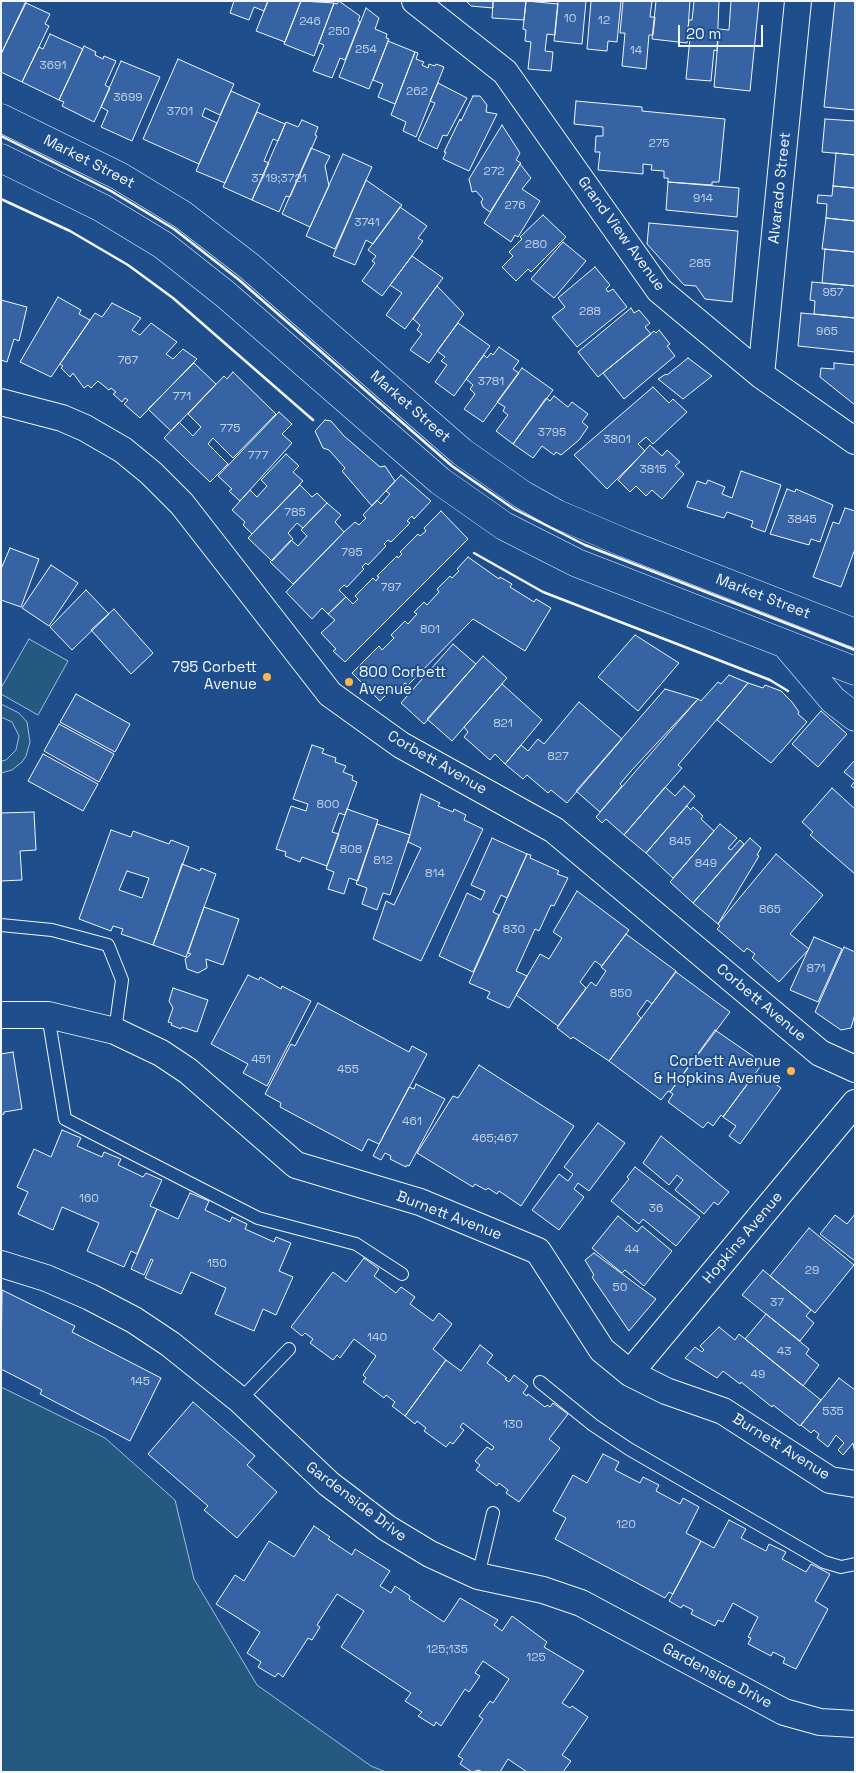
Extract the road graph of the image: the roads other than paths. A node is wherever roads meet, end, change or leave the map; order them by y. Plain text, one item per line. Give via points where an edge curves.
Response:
1 (415, 1) edge
2 (798, 1) edge
3 (1, 118) edge
4 (1, 158) edge
5 (761, 376) junction
6 (1, 402) edge
7 (855, 441) edge
8 (855, 633) edge
9 (784, 644) junction
10 (855, 671) edge
11 (855, 717) edge
12 (1, 925) edge
13 (1, 1015) edge
14 (48, 1015) junction
15 (115, 1031) junction
16 (855, 1069) edge
17 (855, 1103) edge
18 (1, 1264) edge
19 (402, 1274) dead end
20 (289, 1349) dead end
21 (630, 1373) junction
22 (540, 1382) dead end
23 (240, 1400) junction
24 (855, 1484) edge
25 (493, 1513) dead end
26 (855, 1564) edge
27 (478, 1576) junction
28 (855, 1724) edge

1 - 5 street, Grand View Avenue via 505,72 659,290
2 - 5 street, Alvarado Street
3 - 8 main road, Market Street via 119,176 183,215 249,266 462,452 523,495 625,544
4 - 9 main road via 102,208 163,245 225,294 433,475 504,526 577,563
5 - 7 street, Grand View Avenue
6 - 16 street, Corbett Avenue via 62,418 123,450 182,504 330,694 401,746 554,830 820,1053
9 - 10 main road
9 - 11 main road via 833,700
12 - 15 lane via 52,930 108,946 122,980
13 - 14 street, Burnett Avenue
14 - 15 street, Burnett Avenue
14 - 19 lane via 65,1119 258,1218 356,1244
15 - 21 street, Burnett Avenue via 162,1053 188,1071 296,1165 420,1202 538,1251 602,1350
17 - 21 street, Hopkins Avenue
18 - 23 street, Gardenside Drive via 70,1288 134,1320 188,1356
20 - 23 lane
21 - 24 street, Burnett Avenue via 666,1391 723,1411 830,1480
22 - 26 lane via 629,1449 824,1562 841,1567
23 - 27 street, Gardenside Drive via 310,1468 367,1514 415,1546
25 - 27 lane
27 - 28 street, Gardenside Drive via 543,1590 581,1603 784,1712 820,1722

